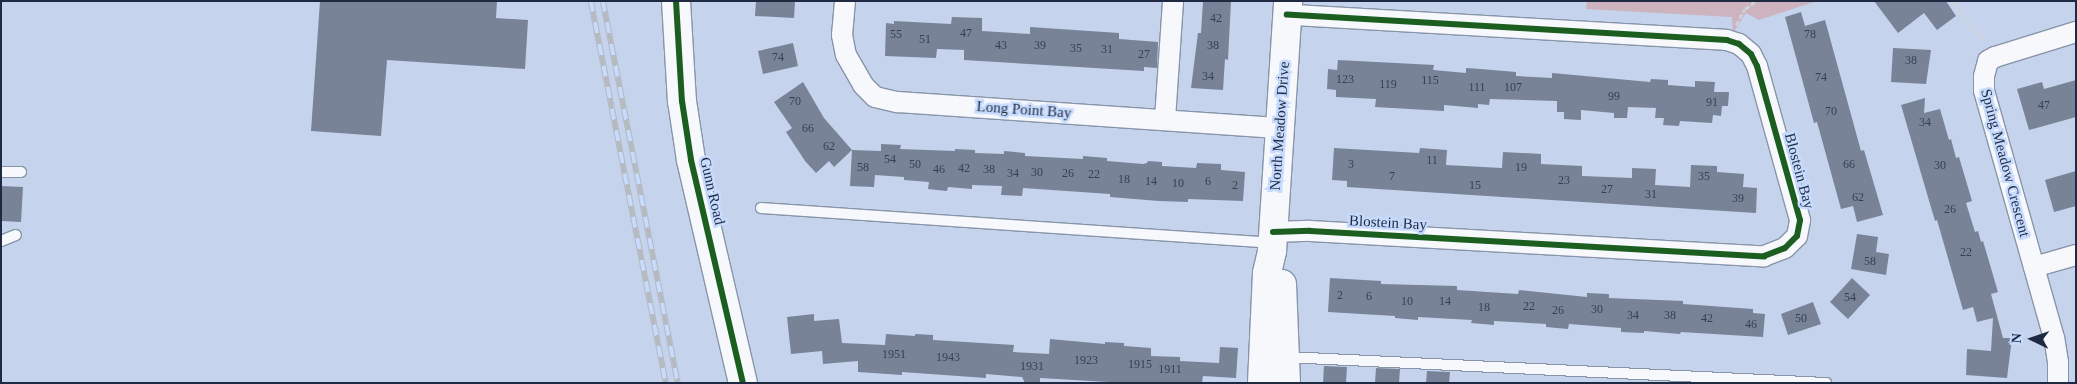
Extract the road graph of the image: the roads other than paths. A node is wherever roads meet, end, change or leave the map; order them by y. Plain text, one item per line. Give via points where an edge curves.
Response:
1 (676, 1) edge
2 (845, 1) edge
3 (1173, 1) edge
4 (1288, 8) edge
5 (2076, 32) edge
6 (1166, 120) junction
7 (1278, 128) junction
8 (1, 172) edge
9 (21, 172) dead end
10 (761, 208) dead end
11 (16, 235) dead end
12 (1, 241) edge
13 (1273, 242) junction
14 (2076, 255) edge
15 (2034, 267) junction
16 (1278, 365) edge
17 (743, 383) edge
18 (1262, 383) edge
19 (1826, 383) edge
20 (2058, 383) edge

1 - 17 street, Gunn Road via 682,100 692,160
2 - 6 street, Long Point Bay via 842,35 846,55 863,85 876,97 896,102
3 - 6 street
4 - 7 street, North Meadow Drive
4 - 13 street, Blostein Bay via 1727,40 1739,44 1751,54 1758,66 1800,220 1797,236 1785,248 1775,254 1754,256 1310,231
5 - 15 street, Spring Meadow Crescent via 1994,56 1988,61 1984,76 1984,90
6 - 7 street, Long Point Bay
7 - 13 street, North Meadow Drive
8 - 9 lane
10 - 13 lane
11 - 12 lane
13 - 16 street, North Meadow Drive via 1267,273
14 - 15 street
15 - 20 street, Spring Meadow Crescent via 2054,338
16 - 18 street, North Meadow Drive
16 - 19 lane

